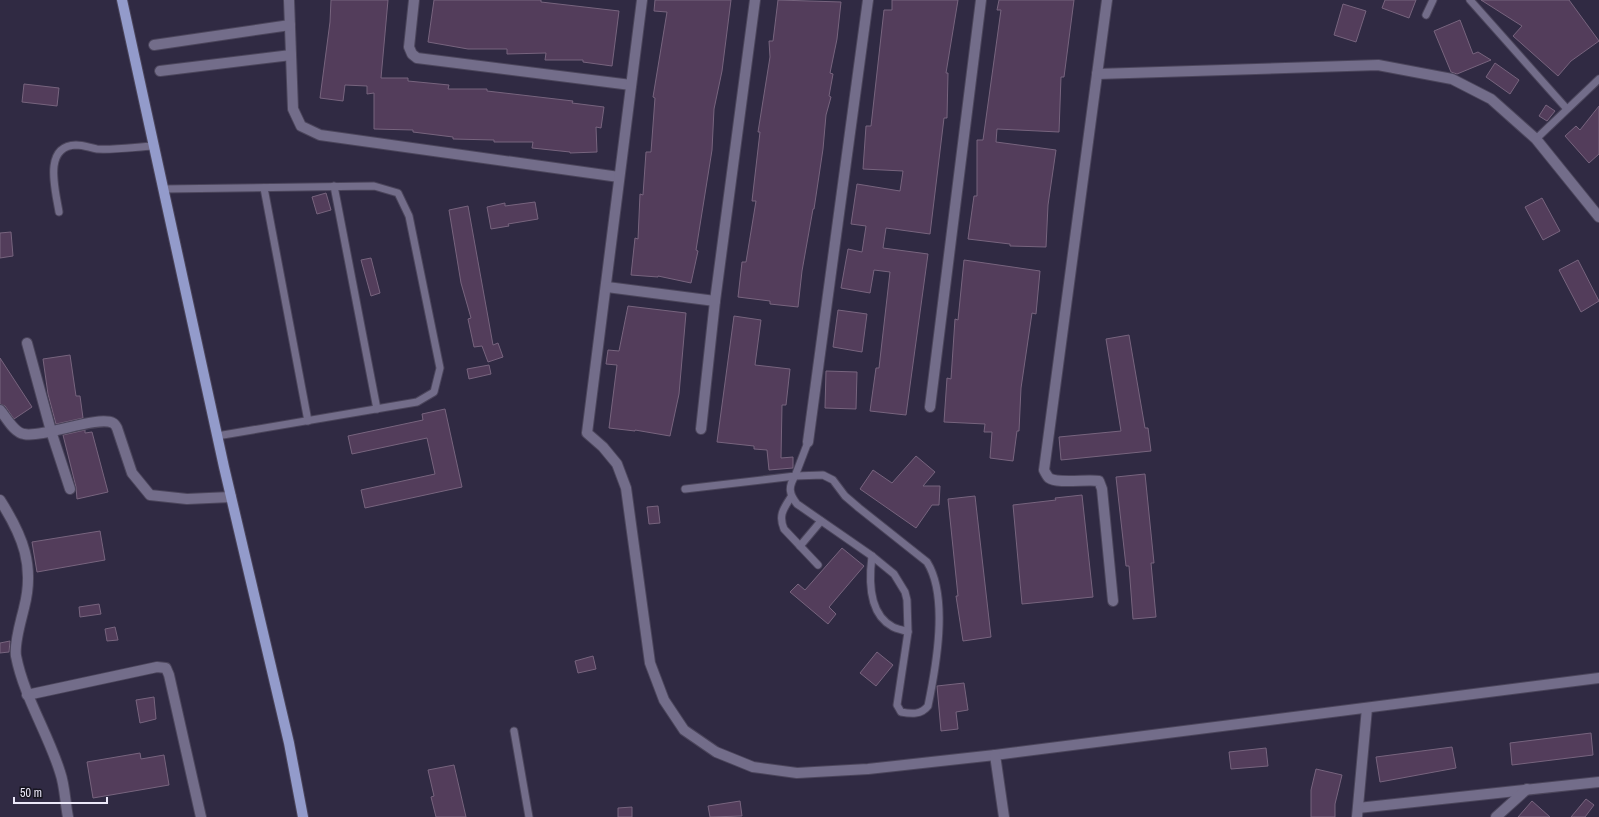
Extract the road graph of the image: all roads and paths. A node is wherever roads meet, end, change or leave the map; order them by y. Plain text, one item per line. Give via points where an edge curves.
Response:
1 (122, 0) edge
2 (289, 0) edge
3 (414, 0) edge
4 (642, 0) edge
5 (755, 0) edge
6 (868, 0) edge
7 (981, 0) edge
8 (1107, 0) edge
9 (1433, 0) edge
10 (1470, 0) edge
11 (1426, 15) dead end
12 (290, 25) junction
13 (154, 45) dead end
14 (291, 55) junction
15 (160, 71) dead end
16 (1098, 74) junction
17 (1599, 79) edge
18 (631, 85) junction
19 (1567, 109) junction
20 (1536, 139) junction
21 (153, 146) junction
22 (619, 177) junction
23 (334, 186) junction
24 (264, 188) junction
25 (163, 190) junction
26 (59, 212) dead end
27 (1599, 217) edge
28 (607, 287) junction
29 (715, 301) junction
30 (27, 344) dead end
31 (930, 408) dead end
32 (377, 409) junction
33 (0, 410) edge
34 (308, 421) junction
35 (701, 429) dead end
36 (51, 431) junction
37 (217, 436) junction
38 (808, 442) joint
39 (795, 476) junction
40 (70, 489) dead end
41 (685, 489) dead end
42 (231, 497) junction
43 (791, 497) junction
44 (0, 500) edge
45 (821, 521) junction
46 (800, 546) junction
47 (872, 556) junction
48 (818, 565) dead end
49 (1114, 601) dead end
50 (908, 632) junction
51 (1599, 678) edge
52 (27, 695) junction
53 (1367, 708) junction
54 (514, 731) dead end
55 (995, 755) junction
56 (1599, 782) edge
57 (1527, 789) junction
58 (1357, 812) edge
59 (68, 817) edge
60 (201, 817) edge
61 (303, 817) edge
62 (529, 817) edge
63 (1004, 817) edge
64 (1496, 817) edge

1 - 21 main road
2 - 12 street
3 - 18 street via 409,47 417,58
4 - 18 street
5 - 29 street
6 - 38 street
7 - 31 street
8 - 16 street
9 - 11 lane
10 - 19 lane
12 - 13 street
12 - 14 street
14 - 15 street
14 - 22 street via 293,109 301,126 320,135
16 - 20 street via 1378,65 1452,79 1491,99
16 - 49 street via 1044,470 1049,478 1057,481 1099,481
17 - 19 lane
18 - 22 street
19 - 20 lane
20 - 27 street
21 - 25 main road
21 - 26 lane via 98,149 74,145 62,149 56,158 53,171
22 - 28 street
23 - 24 lane
23 - 32 lane
23 - 32 lane via 374,186 398,193 409,216 440,368 434,392 417,402
24 - 25 lane
24 - 34 lane
25 - 37 main road
28 - 29 street
28 - 55 street via 587,433 617,464 626,488 650,663 664,700 684,730 716,752 754,767 797,773 868,769
29 - 35 street
30 - 36 street
32 - 34 lane
33 - 36 street via 16,430 23,434
34 - 37 lane
36 - 40 street
36 - 42 street via 103,421 113,423 132,473 150,494 187,500
37 - 42 main road
38 - 39 lane
39 - 41 lane
39 - 43 lane via 790,483
39 - 50 lane via 823,475 834,480 845,496 927,562 933,571 936,582 938,654 928,706 924,711 909,714 898,709
42 - 61 main road via 289,743
43 - 45 lane
43 - 46 lane via 782,511 781,523
44 - 52 street via 15,524 26,554 29,588 16,654
45 - 46 lane
45 - 47 lane
46 - 48 lane
47 - 50 lane via 894,574 905,592
47 - 50 lane via 870,578 872,597 877,609 884,620 893,627
51 - 53 street
52 - 59 street via 61,773
52 - 60 street via 157,667 166,668
53 - 55 street
53 - 58 street
54 - 62 lane
55 - 63 street
56 - 57 street
57 - 58 street
57 - 64 street

